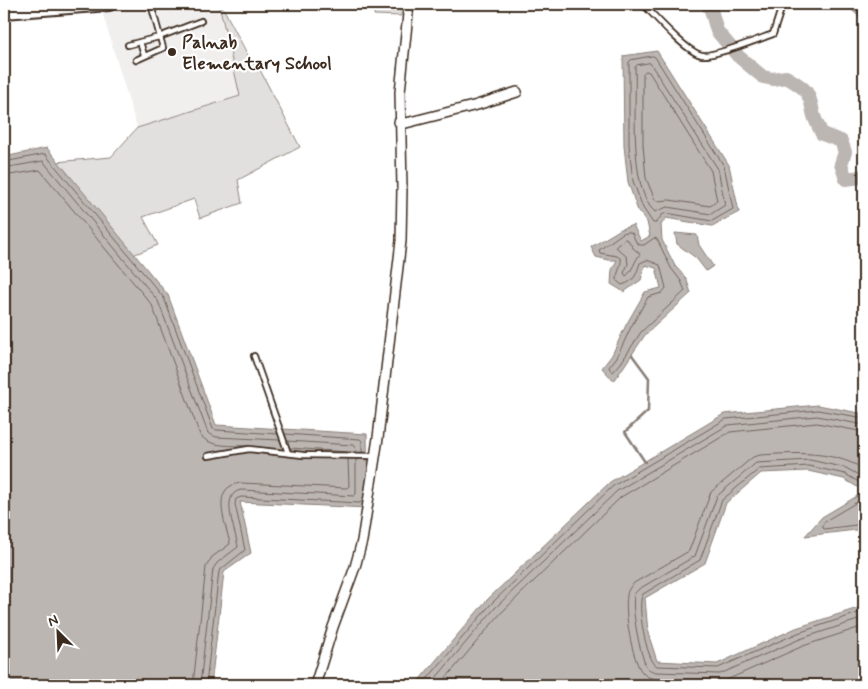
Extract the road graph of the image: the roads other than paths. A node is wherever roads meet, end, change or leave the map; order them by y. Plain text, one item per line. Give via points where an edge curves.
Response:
1 (110, 4) edge
2 (151, 4) edge
3 (408, 4) edge
4 (643, 4) edge
5 (781, 9) dead end
6 (4, 12) edge
7 (201, 21) dead end
8 (159, 37) junction
9 (140, 42) junction
10 (128, 45) dead end
11 (144, 55) junction
12 (136, 60) dead end
13 (517, 92) dead end
14 (400, 122) junction
15 (254, 356) dead end
16 (288, 453) junction
17 (208, 456) dead end
18 (375, 456) junction
19 (314, 685) edge

1 - 6 street
2 - 8 lane
3 - 14 street via 401,68
4 - 5 lane via 689,49 702,55 773,34
7 - 8 lane
8 - 9 lane
8 - 11 lane via 163,48
9 - 10 lane
9 - 11 lane
11 - 12 lane
13 - 14 street via 477,105
14 - 18 street via 401,241
15 - 16 lane
16 - 17 lane via 249,449
16 - 18 lane
18 - 19 street via 355,567

